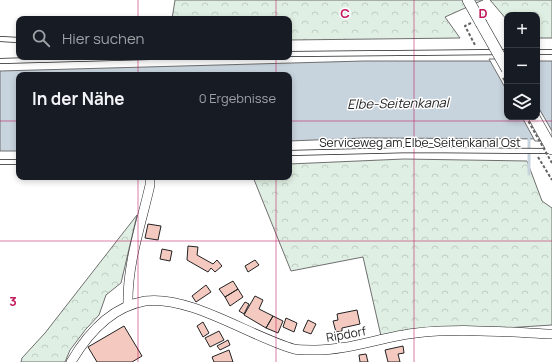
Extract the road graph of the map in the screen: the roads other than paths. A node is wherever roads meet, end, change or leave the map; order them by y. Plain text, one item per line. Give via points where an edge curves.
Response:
1 (468, 0) edge
2 (0, 39) edge
3 (16, 40) edge
4 (504, 52) edge
5 (540, 52) edge
6 (552, 52) edge
7 (292, 54) edge
8 (38, 60) edge
9 (0, 61) edge
10 (504, 65) edge
11 (536, 120) edge
12 (552, 150) edge
13 (292, 153) edge
14 (0, 162) edge
15 (16, 162) edge
16 (150, 180) edge
17 (128, 305) junction
18 (552, 334) edge
19 (71, 362) edge

1 - 10 street, bridge via 476,23
2 - 3 lane
4 - 7 lane
5 - 6 lane
8 - 9 lane
11 - 12 street
12 - 13 lane, Serviceweg am Elbe-Seitenkanal Ost
14 - 15 lane
16 - 17 street via 128,285
17 - 18 street, Ripdorf via 147,301 181,303 252,334 295,349 330,350 416,333 488,331
17 - 19 street, Ripdorf via 107,317 90,333

